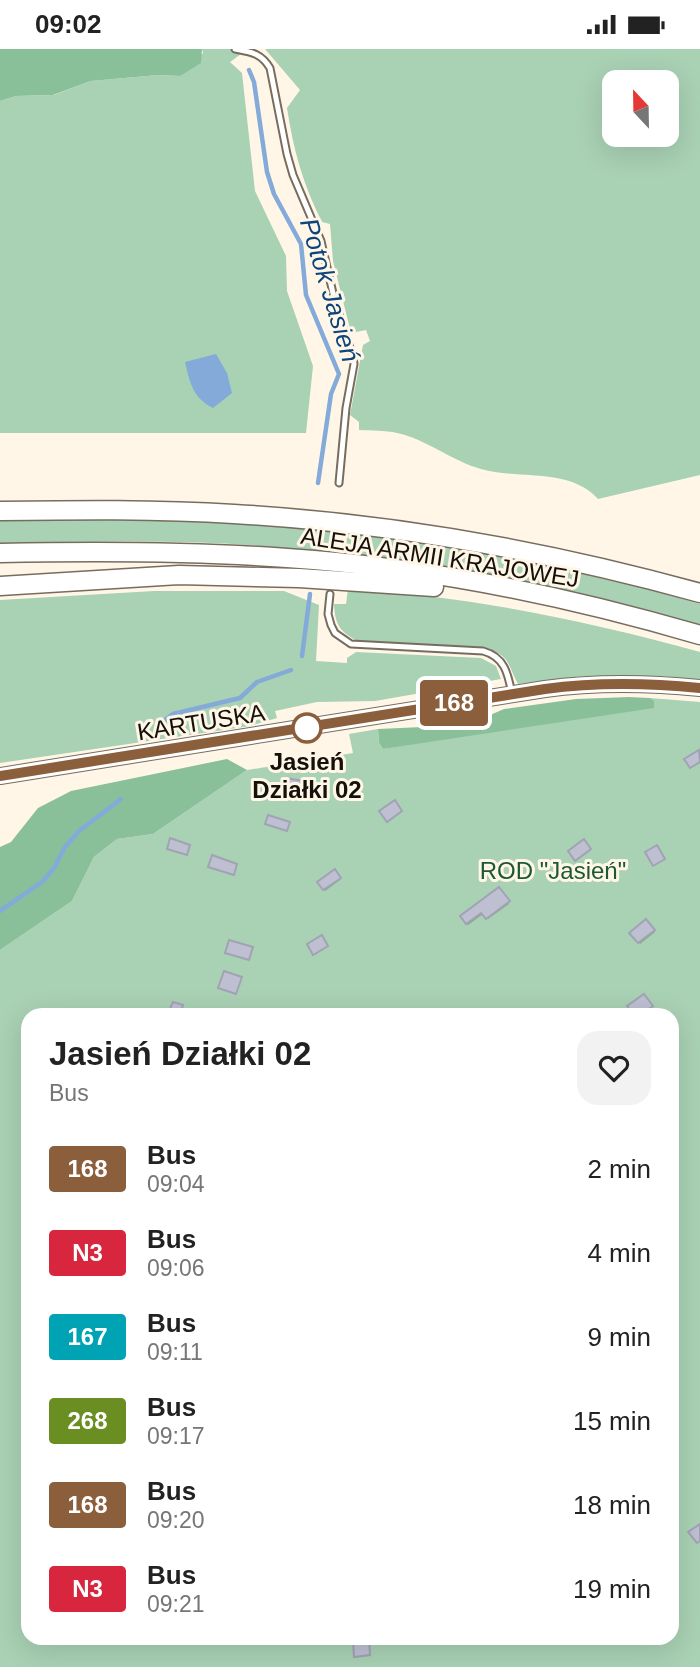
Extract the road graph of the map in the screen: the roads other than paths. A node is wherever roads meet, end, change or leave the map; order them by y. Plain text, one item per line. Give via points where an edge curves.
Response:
1 (235, 49) edge
2 (339, 483) dead end
3 (0, 512) edge
4 (0, 552) edge
5 (0, 586) edge
6 (700, 593) edge
7 (330, 594) dead end
8 (560, 599) junction
9 (700, 635) edge
10 (700, 688) edge
11 (512, 694) junction
12 (0, 776) edge

1 - 2 lane via 255,52 270,68 286,154 321,241 353,357
3 - 6 main road, ALEJA ARMII KRAJOWEJ via 196,512 342,524 534,553
4 - 8 main road, ALEJA ARMII KRAJOWEJ via 177,552 290,558 478,583
5 - 8 main road via 202,576 376,582
7 - 11 lane via 328,614 342,640 362,646 491,653 503,664
8 - 9 main road, ALEJA ARMII KRAJOWEJ
10 - 11 street, KARTUSKA via 581,684
11 - 12 street, KARTUSKA

